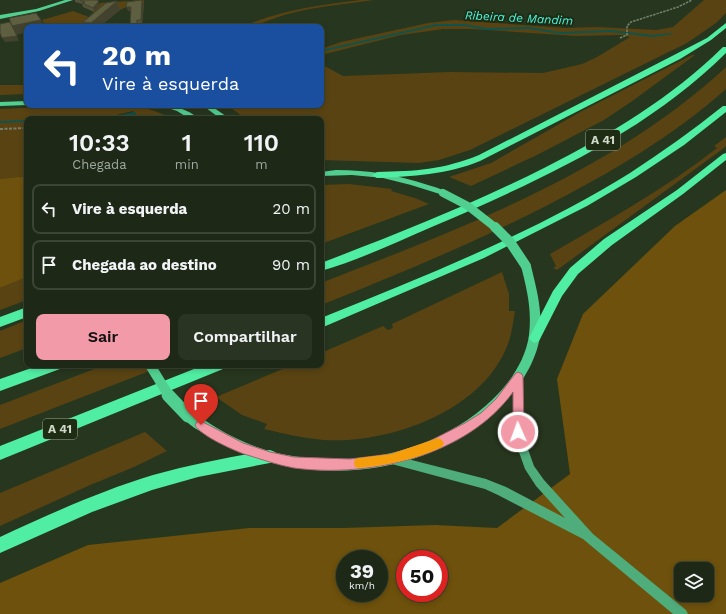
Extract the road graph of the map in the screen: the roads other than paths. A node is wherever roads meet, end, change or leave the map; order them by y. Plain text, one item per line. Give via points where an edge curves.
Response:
1 (70, 0) edge
2 (0, 17) edge
3 (726, 25) edge
4 (726, 49) edge
5 (24, 103) edge
6 (0, 104) edge
7 (172, 108) edge
8 (210, 108) edge
9 (726, 108) edge
10 (189, 116) edge
11 (222, 116) edge
12 (726, 156) edge
13 (324, 174) edge
14 (377, 175) junction
15 (324, 266) edge
16 (24, 313) edge
17 (0, 322) edge
18 (324, 322) edge
19 (535, 338) junction
20 (46, 368) edge
21 (152, 368) edge
22 (211, 368) edge
23 (518, 377) junction
24 (0, 385) edge
25 (0, 453) edge
26 (270, 457) junction
27 (391, 459) junction
28 (589, 538) junction
29 (0, 545) edge
30 (682, 614) edge

1 - 2 main road
3 - 14 highway via 709,39 677,57 493,152 448,169
4 - 15 highway, A 41 via 682,89 636,121 586,150 494,197
5 - 6 main road
7 - 10 main road
8 - 11 main road
9 - 18 highway via 650,164 567,212 462,263
12 - 19 highway via 574,270
13 - 14 main road
14 - 19 main road, bridge via 411,182 443,193 476,211 499,230 514,247 532,282 537,320
16 - 17 highway
19 - 23 main road via 527,362
20 - 24 highway
21 - 26 main road, bridge via 167,394 188,416 240,448
22 - 25 highway, A 41
23 - 27 main road via 499,402 469,427 428,448
23 - 28 main road via 518,432 525,459 540,483
26 - 27 main road via 320,464 350,464
26 - 29 highway via 200,469 149,483
27 - 28 main road via 486,484
28 - 30 main road

